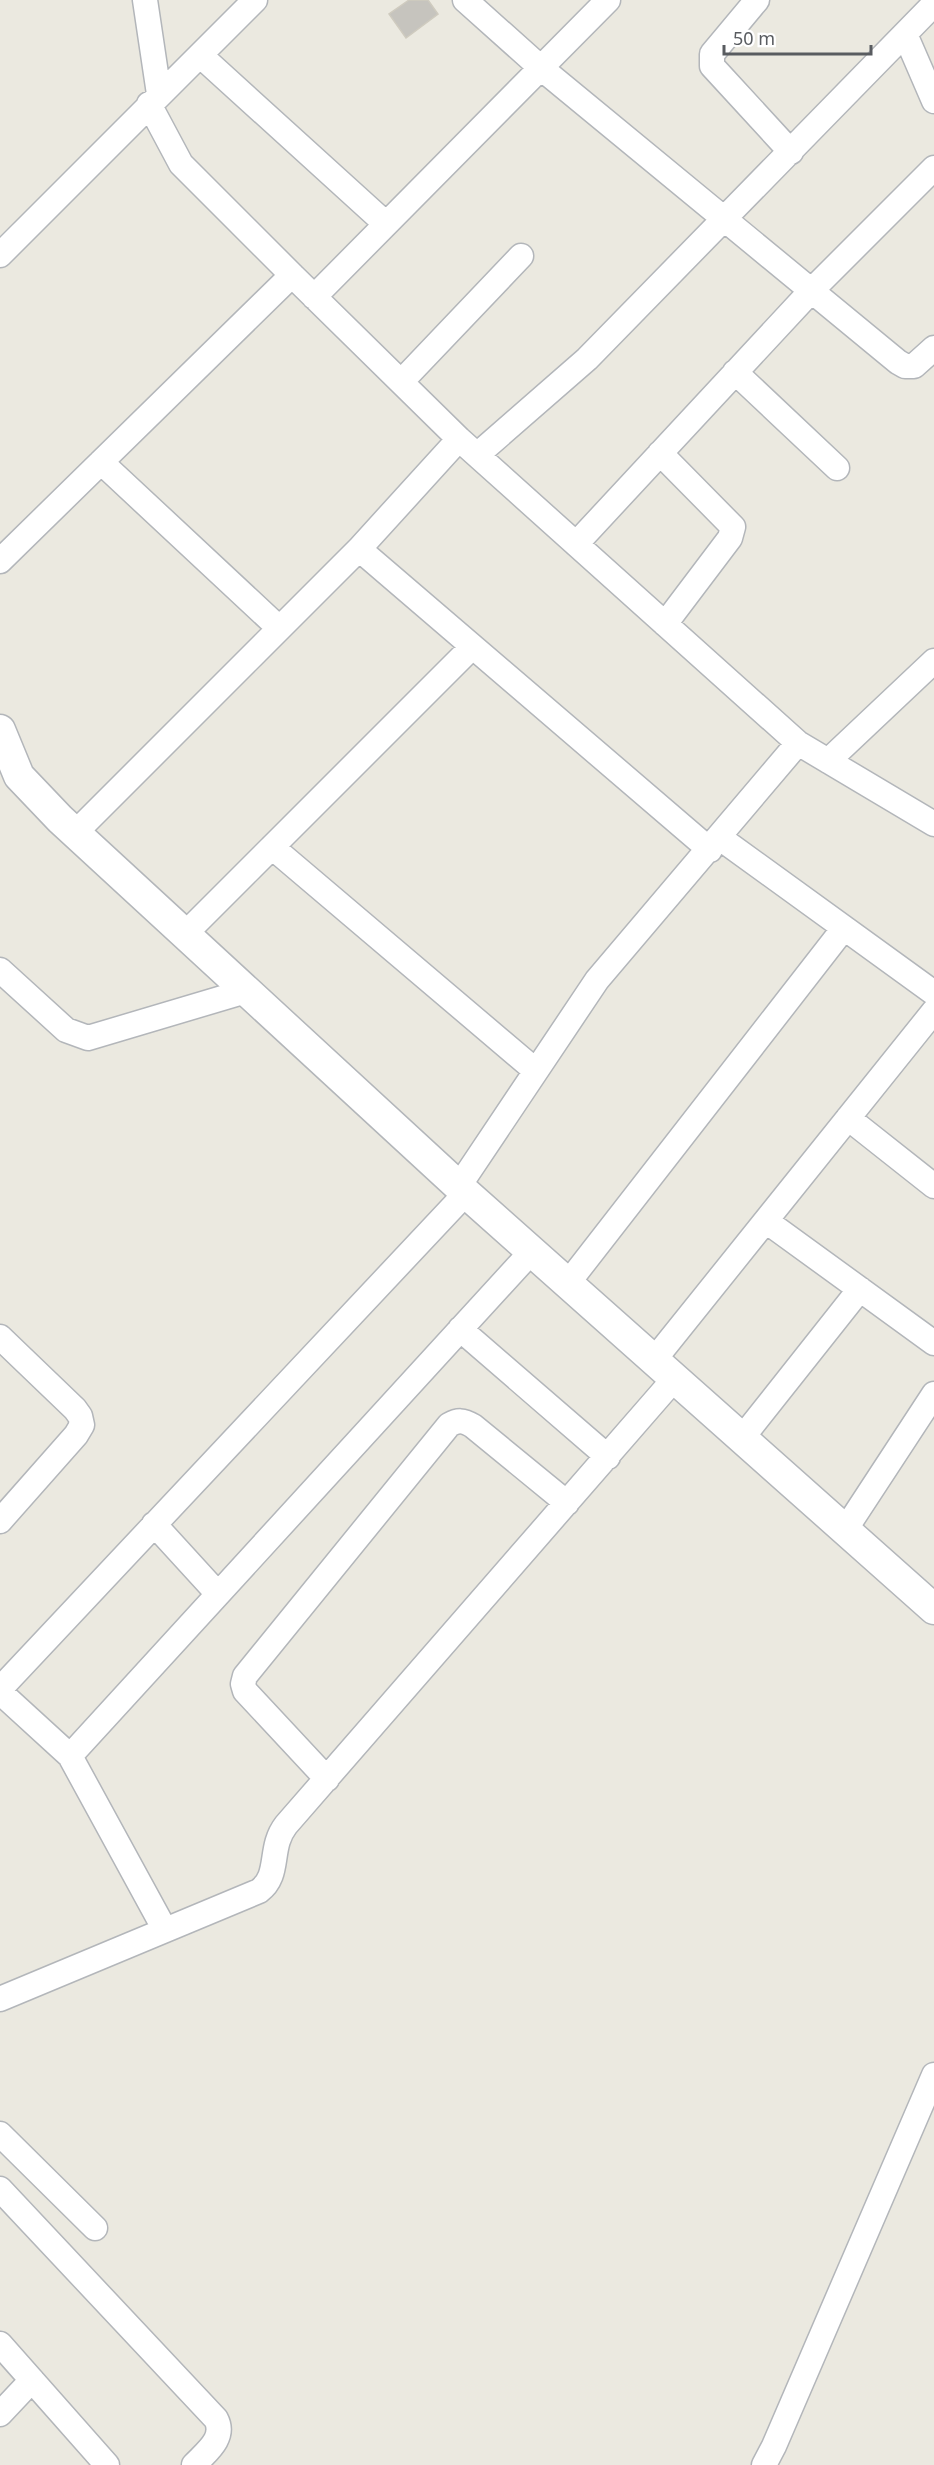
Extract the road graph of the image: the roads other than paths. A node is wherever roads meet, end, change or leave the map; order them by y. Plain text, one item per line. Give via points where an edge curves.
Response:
1 (146, 0) edge
2 (255, 0) edge
3 (465, 0) edge
4 (608, 0) edge
5 (757, 0) edge
6 (934, 4) edge
7 (905, 34) junction
8 (201, 56) junction
9 (541, 68) junction
10 (154, 99) junction
11 (934, 101) edge
12 (791, 152) junction
13 (934, 168) edge
14 (725, 220) junction
15 (386, 224) junction
16 (0, 255) edge
17 (521, 256) dead end
18 (292, 275) junction
19 (811, 291) junction
20 (314, 297) junction
21 (934, 348) edge
22 (735, 372) junction
23 (401, 382) junction
24 (459, 439) junction
25 (660, 453) junction
26 (477, 455) junction
27 (101, 462) junction
28 (837, 468) dead end
29 (576, 544) junction
30 (359, 549) junction
31 (0, 561) edge
32 (665, 624) junction
33 (279, 628) junction
34 (472, 647) junction
35 (934, 661) edge
36 (2, 743) edge
37 (798, 743) junction
38 (828, 761) junction
39 (934, 824) edge
40 (75, 833) junction
41 (715, 844) junction
42 (272, 847) junction
43 (844, 928) junction
44 (185, 934) junction
45 (0, 970) edge
46 (246, 991) junction
47 (934, 993) edge
48 (934, 1011) edge
49 (536, 1071) junction
50 (848, 1119) junction
51 (934, 1186) edge
52 (463, 1189) junction
53 (766, 1221) junction
54 (532, 1251) junction
55 (568, 1282) junction
56 (860, 1289) junction
57 (460, 1329) junction
58 (0, 1336) edge
59 (934, 1343) edge
60 (665, 1369) junction
61 (934, 1394) edge
62 (742, 1438) junction
63 (608, 1456) junction
64 (567, 1503) junction
65 (0, 1521) edge
66 (154, 1524) junction
67 (845, 1530) junction
68 (218, 1594) junction
69 (932, 1601) edge
70 (0, 1690) edge
71 (70, 1756) junction
72 (327, 1779) junction
73 (165, 1930) junction
74 (0, 1999) edge
75 (934, 2075) edge
76 (0, 2134) edge
77 (0, 2189) edge
78 (95, 2228) dead end
79 (0, 2344) edge
80 (32, 2380) junction
81 (0, 2414) edge
82 (107, 2465) edge
83 (194, 2465) edge
84 (764, 2465) edge

1 - 10 street
2 - 8 street
3 - 9 street
4 - 9 street
5 - 12 street via 712,54 711,66
6 - 7 street
7 - 11 street
7 - 12 street
8 - 10 street
8 - 15 street
9 - 14 street
9 - 15 street
10 - 16 street
10 - 18 street via 181,164
12 - 14 street
13 - 19 street
14 - 19 street
14 - 26 street via 577,369
15 - 20 street
17 - 23 street
18 - 20 street
18 - 27 street
19 - 21 street via 905,366 914,366
19 - 22 street
20 - 23 street
22 - 25 street
22 - 28 street
23 - 24 street
24 - 26 street
24 - 30 street
25 - 29 street
25 - 32 street via 733,527 730,538
26 - 29 street
27 - 31 street
27 - 33 street
29 - 32 street
30 - 33 street
30 - 34 street
32 - 37 street
33 - 40 street
34 - 41 street
34 - 42 street
35 - 38 street
36 - 40 street via 19,776
37 - 38 street
37 - 41 street
38 - 39 street
40 - 44 street
41 - 43 street
41 - 49 street via 597,980
42 - 44 street
42 - 49 street
43 - 47 street
43 - 55 street
44 - 46 street
45 - 46 street via 66,1030 88,1038
46 - 52 street
48 - 50 street
49 - 52 street
50 - 51 street
50 - 53 street
52 - 54 street
52 - 66 street
53 - 56 street
53 - 60 street
54 - 55 street
54 - 57 street
55 - 60 street
56 - 59 street
56 - 62 street
57 - 63 street
57 - 68 street
58 - 65 street via 75,1409 82,1425
60 - 62 street
60 - 63 street
61 - 67 street
62 - 67 street
63 - 64 street
64 - 72 street
64 - 72 street via 465,1421 449,1425 245,1676 245,1691
66 - 68 street
66 - 70 street
67 - 69 street
68 - 71 street
70 - 71 street
71 - 73 street
72 - 73 street via 280,1833 268,1884 260,1891
73 - 74 street
75 - 84 street
76 - 78 street
77 - 83 street via 216,2420 220,2434
79 - 80 street
80 - 81 street
80 - 82 street

